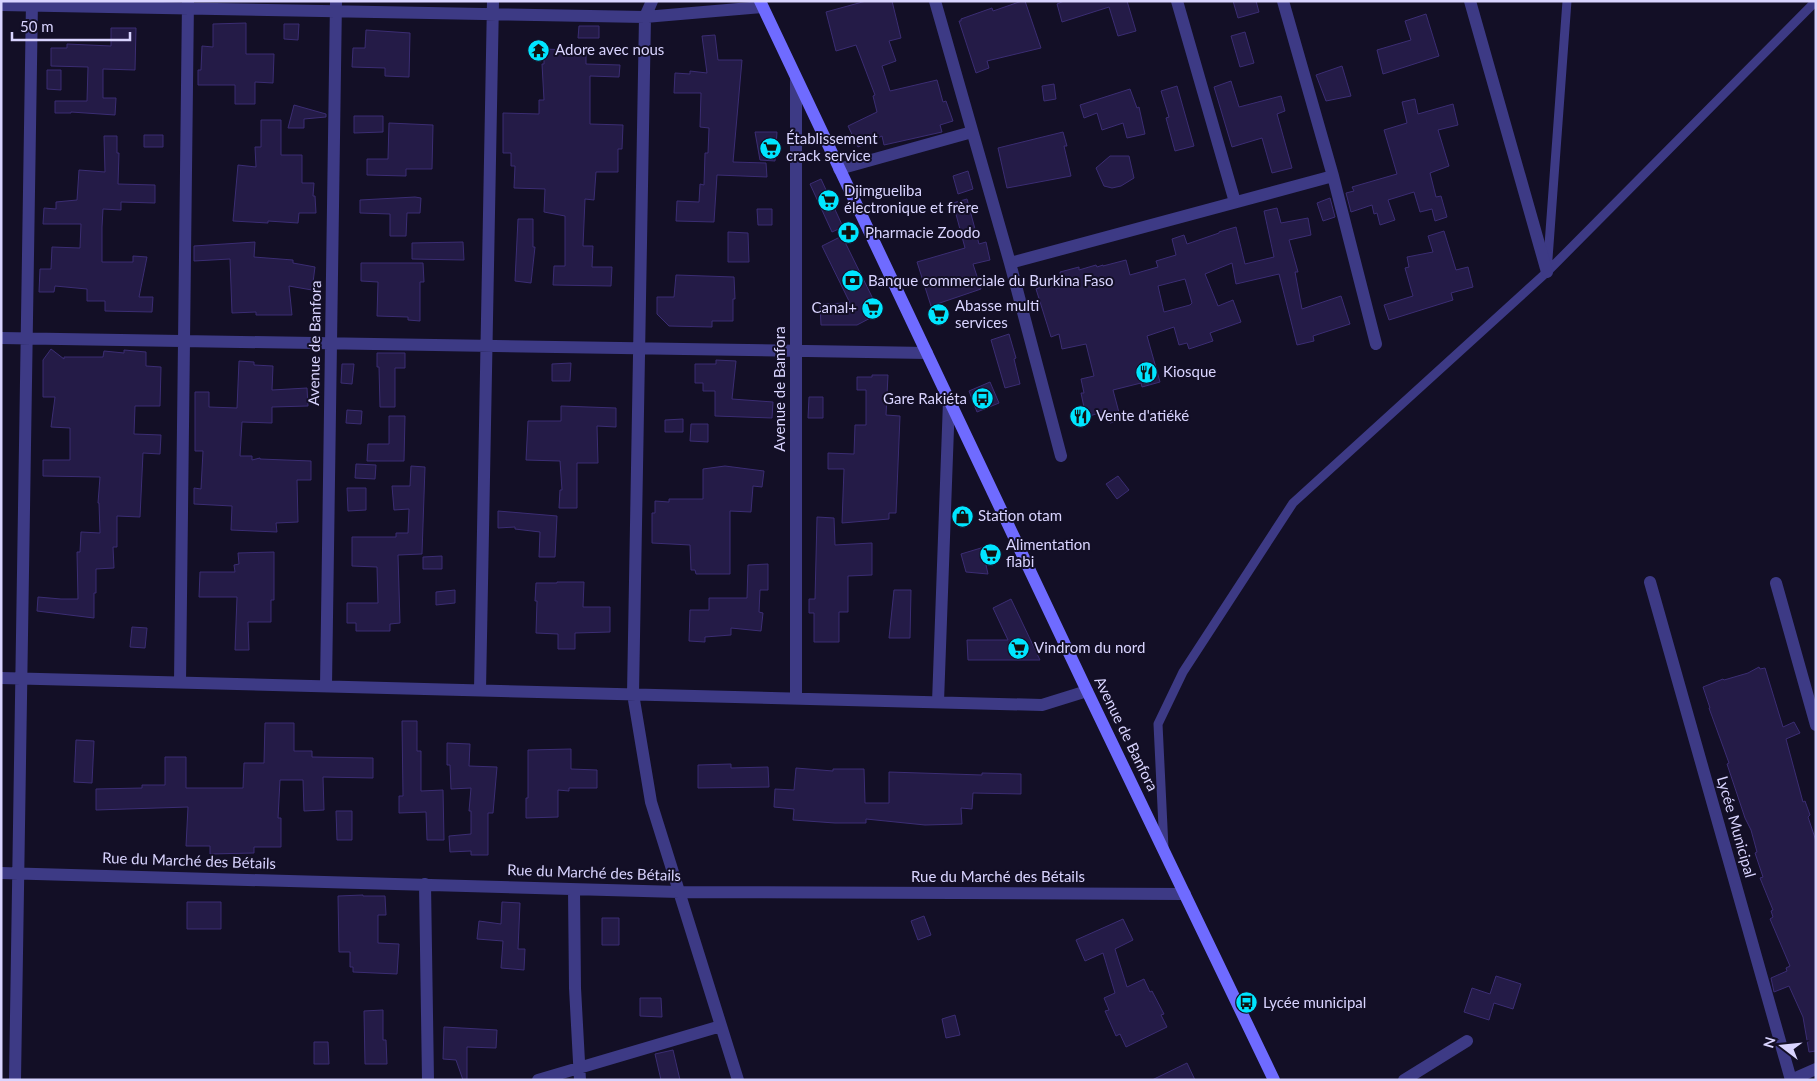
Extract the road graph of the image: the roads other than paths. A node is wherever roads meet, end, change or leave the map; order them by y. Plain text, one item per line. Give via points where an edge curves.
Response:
1 (493, 1) edge
2 (652, 1) edge
3 (935, 1) edge
4 (1177, 1) edge
5 (1283, 1) edge
6 (1470, 1) edge
7 (1567, 1) edge
8 (1816, 1) edge
9 (32, 4) edge
10 (761, 4) edge
11 (1, 5) edge
12 (188, 5) edge
13 (336, 6) edge
14 (492, 14) junction
15 (645, 17) junction
16 (796, 79) junction
17 (972, 132) junction
18 (839, 169) junction
19 (1332, 176) junction
20 (1235, 202) junction
21 (1010, 263) junction
22 (1547, 272) junction
23 (1, 338) edge
24 (27, 340) junction
25 (184, 342) junction
26 (331, 344) junction
27 (1376, 344) dead end
28 (486, 346) junction
29 (639, 349) junction
30 (796, 351) junction
31 (927, 353) junction
32 (949, 401) junction
33 (1061, 456) dead end
34 (1650, 582) dead end
35 (1776, 583) dead end
36 (1, 678) edge
37 (21, 678) junction
38 (180, 682) junction
39 (326, 686) junction
40 (480, 690) junction
41 (1087, 691) junction
42 (633, 694) junction
43 (796, 698) junction
44 (938, 702) junction
45 (1816, 725) edge
46 (1164, 851) junction
47 (1, 873) edge
48 (20, 873) junction
49 (425, 884) junction
50 (574, 890) junction
51 (679, 892) junction
52 (1185, 894) junction
53 (721, 1026) junction
54 (1467, 1041) dead end
55 (1816, 1069) edge
56 (580, 1074) edge
57 (15, 1080) edge
58 (428, 1080) edge
59 (538, 1080) edge
60 (738, 1080) edge
61 (1274, 1080) edge
62 (1404, 1080) edge
63 (1791, 1080) edge

1 - 14 street
2 - 15 street
3 - 17 street
4 - 20 street
5 - 19 street
6 - 22 street
7 - 22 lane
8 - 22 lane
9 - 11 street
9 - 12 street
9 - 24 street
10 - 15 street
10 - 16 main road, Avenue de Banfora
12 - 13 street
12 - 25 street
13 - 14 street
13 - 26 street, Avenue de Banfora
14 - 15 street
14 - 28 street
15 - 29 street
16 - 18 main road, Avenue de Banfora
16 - 30 street, Avenue de Banfora
17 - 18 street
17 - 21 street
18 - 31 main road, Avenue de Banfora
19 - 20 street
19 - 27 street
20 - 21 street
21 - 33 street
22 - 46 lane via 1292,503 1183,672 1158,724
23 - 24 street
24 - 25 street
24 - 37 street
25 - 26 street
25 - 38 street
26 - 28 street
26 - 39 street, Avenue de Banfora
28 - 29 street
28 - 40 street
29 - 30 street
29 - 42 street
30 - 31 street
30 - 43 street, Avenue de Banfora
31 - 32 main road, Avenue de Banfora
32 - 41 main road, Avenue de Banfora
32 - 44 street, Avenue de Banfora
34 - 63 street, Lycée Municipal
35 - 45 street
36 - 37 street
37 - 38 street
37 - 48 street
38 - 39 street
39 - 40 street
40 - 42 street
41 - 44 street via 1042,705
41 - 46 main road, Avenue de Banfora
42 - 43 street
42 - 51 street via 651,802
43 - 44 street
46 - 52 main road, Avenue de Banfora
47 - 48 street, Rue du Marché des Bétails
48 - 49 street, Rue du Marché des Bétails
48 - 57 street
49 - 50 street, Rue du Marché des Bétails
49 - 58 street
50 - 51 street, Rue du Marché des Bétails
50 - 56 street
51 - 52 street, Rue du Marché des Bétails
51 - 53 street
52 - 61 main road, Avenue de Banfora
53 - 56 street
53 - 60 street
54 - 62 street
55 - 63 street
56 - 59 street

